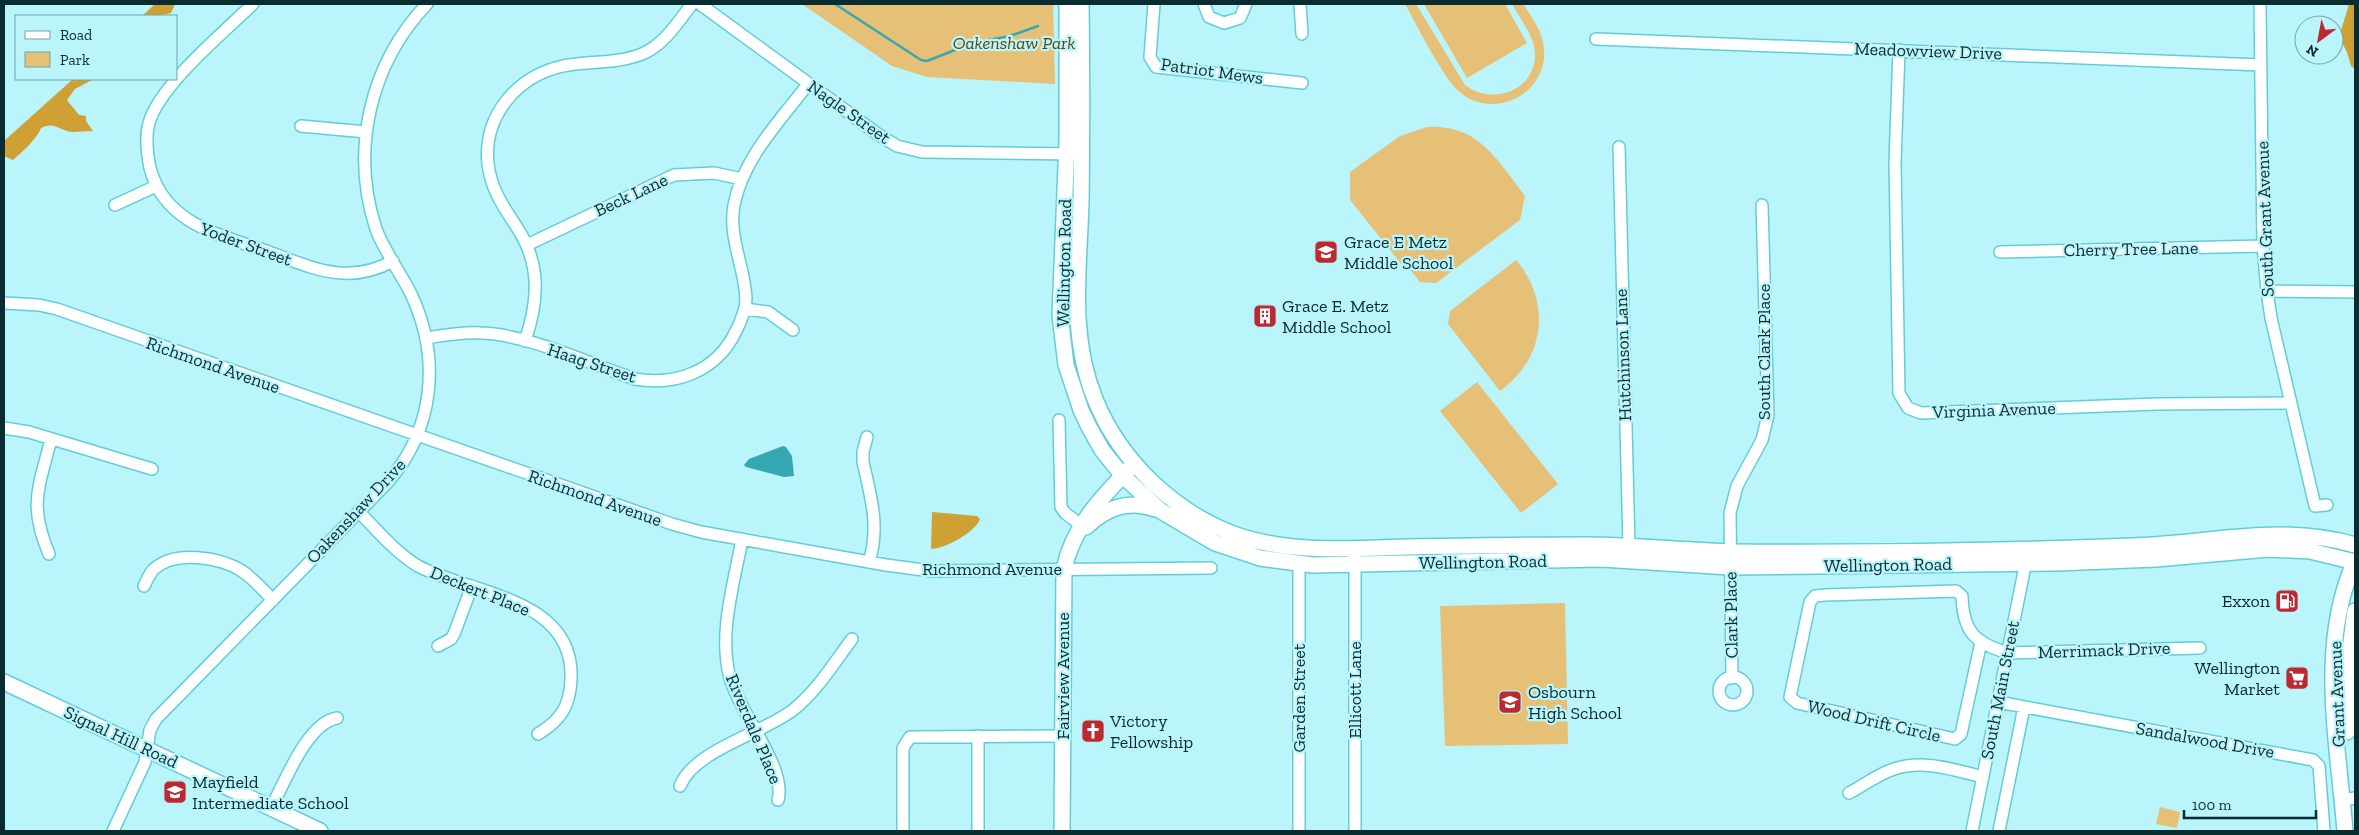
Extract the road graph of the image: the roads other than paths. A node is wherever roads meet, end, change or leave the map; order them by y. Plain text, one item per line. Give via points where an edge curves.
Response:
1 (253, 4) edge
2 (427, 4) edge
3 (692, 4) edge
4 (700, 4) edge
5 (1067, 4) edge
6 (1081, 4) edge
7 (1154, 4) edge
8 (1204, 4) edge
9 (1246, 4) edge
10 (1300, 4) edge
11 (2260, 4) edge
12 (1302, 34) dead end
13 (1596, 39) dead end
14 (1899, 50) junction
15 (2261, 65) junction
16 (178, 78) edge
17 (176, 80) edge
18 (1302, 82) dead end
19 (808, 84) junction
20 (301, 126) dead end
21 (366, 132) junction
22 (1619, 147) dead end
23 (1074, 154) junction
24 (742, 179) junction
25 (156, 186) junction
26 (115, 204) dead end
27 (1762, 205) dead end
28 (527, 245) junction
29 (2263, 246) junction
30 (2000, 252) dead end
31 (393, 261) junction
32 (2267, 291) junction
33 (2355, 292) edge
34 (4, 303) edge
35 (744, 309) junction
36 (793, 330) dead end
37 (427, 338) junction
38 (525, 341) junction
39 (2291, 403) junction
40 (1060, 420) dead end
41 (4, 428) edge
42 (416, 436) junction
43 (868, 436) dead end
44 (51, 439) junction
45 (1134, 463) junction
46 (152, 469) dead end
47 (1122, 476) junction
48 (2327, 505) dead end
49 (1161, 511) junction
50 (359, 512) junction
51 (1078, 530) junction
52 (742, 539) junction
53 (2355, 545) edge
54 (1629, 546) junction
55 (1730, 552) junction
56 (49, 554) dead end
57 (1355, 556) junction
58 (2026, 556) junction
59 (1619, 560) junction
60 (869, 562) junction
61 (2355, 562) edge
62 (1299, 564) junction
63 (1730, 567) junction
64 (1211, 568) dead end
65 (1064, 570) junction
66 (144, 586) dead end
67 (472, 586) junction
68 (273, 600) junction
69 (2355, 612) edge
70 (852, 639) dead end
71 (1981, 642) junction
72 (438, 646) dead end
73 (2200, 648) dead end
74 (2008, 653) junction
75 (1732, 678) dead end
76 (4, 682) edge
77 (1998, 702) junction
78 (2341, 706) junction
79 (2024, 707) junction
80 (337, 718) dead end
81 (756, 732) junction
82 (538, 734) dead end
83 (978, 736) junction
84 (1063, 736) junction
85 (148, 749) junction
86 (1983, 776) junction
87 (680, 786) dead end
88 (1849, 794) dead end
89 (2350, 799) edge
90 (778, 800) dead end
91 (271, 808) junction
92 (113, 831) edge
93 (320, 831) edge
94 (903, 831) edge
95 (978, 831) edge
96 (1062, 831) edge
97 (1299, 831) edge
98 (1355, 831) edge
99 (1972, 831) edge
100 (1999, 831) edge
101 (2324, 831) edge
102 (2345, 831) edge
103 (2354, 831) edge

1 - 16 street, Yoder Street
2 - 21 street, Oakenshaw Drive via 408,25 386,62 374,91
3 - 28 street via 664,38 649,50 623,59 564,66 543,72 502,105 489,143 490,176 498,198
4 - 19 street, Nagle Street
5 - 23 main road, Wellington Road
6 - 23 main road, Wellington Road
7 - 18 street, Patriot Mews via 1150,57 1156,67
8 - 9 street via 1209,16 1224,23 1240,18
10 - 12 street
11 - 15 street, South Grant Avenue
13 - 14 street, Meadowview Drive
14 - 15 street, Meadowview Drive
14 - 39 street, Virginia Avenue via 1895,162 1897,357 1899,393 1908,408 1921,413 2156,404
15 - 29 street, South Grant Avenue
17 - 25 street, Yoder Street via 155,107 149,123 147,148
19 - 23 street, Nagle Street via 878,135 904,148 929,153
19 - 24 street, Haag Street via 755,154
20 - 21 street
21 - 31 street, Oakenshaw Drive via 369,202 380,237
22 - 54 street, Hutchinson Lane
23 - 45 main road, Wellington Road via 1077,317 1081,356 1096,402
23 - 47 main road, Wellington Road via 1060,315 1066,365 1089,427
24 - 28 street, Beck Lane via 714,172 674,175
24 - 35 street, Haag Street via 733,216 736,254 745,291
25 - 26 street
25 - 31 street, Yoder Street via 178,213 200,228 319,270 362,274
27 - 55 street, South Clark Place via 1768,416 1762,440 1732,499
28 - 38 street via 537,286
29 - 30 street, Cherry Tree Lane
29 - 32 street, South Grant Avenue
31 - 37 street, Oakenshaw Drive via 412,296
32 - 33 street
32 - 39 street, South Grant Avenue
34 - 42 street, Richmond Avenue via 57,309
35 - 36 street via 768,312
35 - 38 street, Haag Street via 734,336 717,358 697,373 672,381 635,380
37 - 38 street, Haag Street via 482,332
37 - 42 street, Oakenshaw Drive via 428,391
39 - 48 street, South Grant Avenue via 2315,506
40 - 51 street via 1061,507
41 - 44 street
42 - 50 street, Oakenshaw Drive via 398,470
42 - 52 street, Richmond Avenue via 672,524
43 - 60 street via 863,462 876,520
44 - 46 street
44 - 56 street via 36,506 37,524
45 - 47 main road, Fairview Avenue
45 - 57 main road, Wellington Road via 1172,498 1227,531 1282,545
47 - 49 main road, Wellington Road
47 - 51 main road, Fairview Avenue via 1106,491
49 - 51 main road via 1134,504 1118,506
49 - 62 main road, Wellington Road via 1216,543 1260,558
50 - 67 street, Deckert Place via 418,565
50 - 68 street, Oakenshaw Drive
51 - 65 main road, Fairview Avenue
52 - 60 street, Richmond Avenue
52 - 81 street, Riverdale Place via 728,612 726,655 732,685
53 - 58 main road, Wellington Road via 2282,533
54 - 55 main road, Wellington Road
54 - 57 main road, Wellington Road
54 - 59 street
55 - 58 main road, Wellington Road
55 - 63 street, Clark Place
57 - 59 main road, Wellington Road
57 - 62 main road, Wellington Road
57 - 98 street, Ellicott Lane
58 - 61 main road, Wellington Road via 2156,559 2268,549 2310,551
58 - 63 main road, Wellington Road
58 - 74 street, South Main Street
59 - 63 main road, Wellington Road
60 - 65 street, Richmond Avenue via 931,570
61 - 78 main road, Grant Avenue via 2334,633 2333,679
62 - 97 street, Garden Street
63 - 75 street, Clark Place
64 - 65 street, Richmond Avenue
65 - 84 main road, Fairview Avenue
66 - 68 street via 150,574 161,565 180,559 201,558 224,562 243,572
67 - 72 street via 454,634
67 - 82 street, Deckert Place via 531,609 552,628 565,646 571,674 569,699 561,716
68 - 85 street, Oakenshaw Drive via 156,719 150,730
69 - 78 main road, Grant Avenue
70 - 81 street via 802,702
71 - 71 street, Wood Drift Circle via 1962,734 1955,739 1796,703 1790,697 1810,602 1815,596 1956,591 1962,596 1962,612 1969,632
71 - 74 street, Wood Drift Circle
73 - 74 street, Merrimack Drive
74 - 77 street, South Main Street
76 - 85 main road, Signal Hill Road
77 - 79 street, Sandalwood Drive
77 - 86 street, South Main Street
78 - 89 main road, Grant Avenue
79 - 100 street
79 - 101 street, Sandalwood Drive via 2314,760 2319,766
80 - 91 street via 322,723 311,735
81 - 87 street via 694,764
81 - 90 street, Riverdale Place via 778,779
83 - 84 street
83 - 94 street via 913,736 906,740 903,748
83 - 95 street
84 - 96 main road, Fairview Avenue
85 - 91 main road, Signal Hill Road
85 - 92 street, Oakenshaw Drive via 144,766
86 - 88 street via 1940,766 1909,766 1884,773
86 - 99 street, South Main Street
89 - 102 main road, Grant Avenue
89 - 103 main road, Grant Avenue
91 - 93 main road, Signal Hill Road

